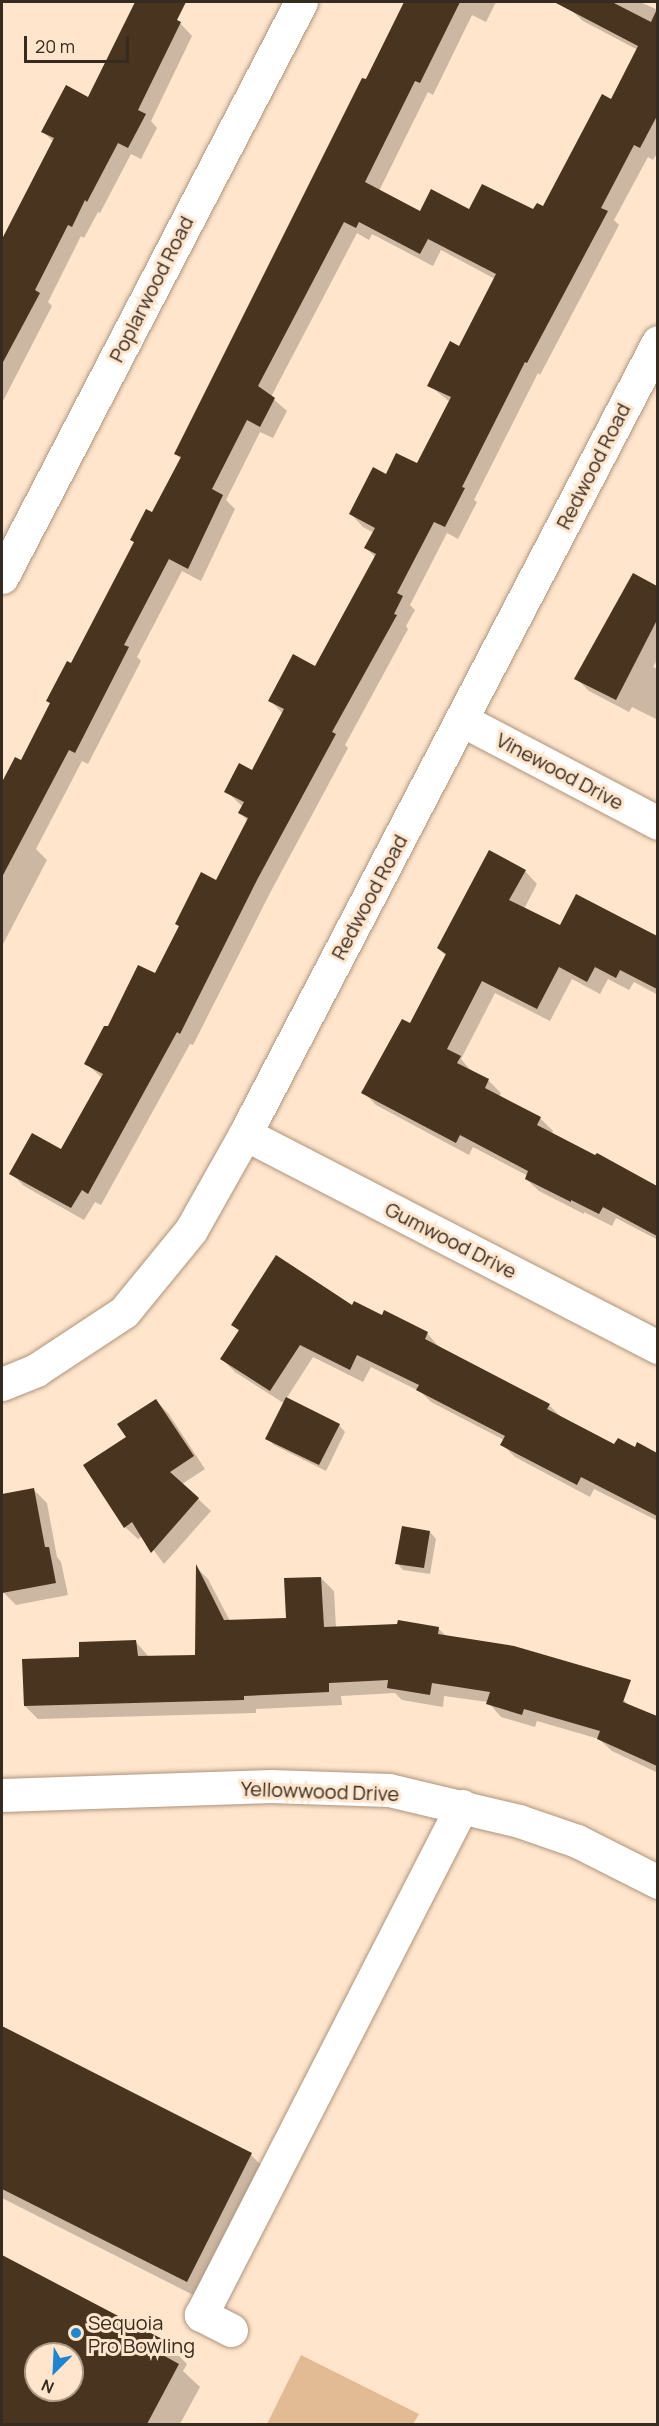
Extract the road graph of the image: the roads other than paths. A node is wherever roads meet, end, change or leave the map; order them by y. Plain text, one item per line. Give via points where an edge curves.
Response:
1 (301, 2) edge
2 (657, 342) edge
3 (2, 577) edge
4 (462, 720) junction
5 (657, 823) edge
6 (245, 1134) junction
7 (657, 1347) edge
8 (2, 1384) edge
9 (2, 1795) edge
10 (462, 1806) junction
11 (657, 1882) edge
12 (231, 2330) dead end

1 - 3 street, Poplarwood Road
2 - 4 street, Redwood Road
4 - 5 street, Vinewood Drive
4 - 6 street, Redwood Road
6 - 7 street, Gumwood Drive
6 - 8 street, Redwood Road via 191,1230 124,1312 36,1370
9 - 10 street, Yellowwood Drive via 271,1786 389,1791
10 - 11 street, Yellowwood Drive via 577,1841
10 - 12 street via 201,2314

